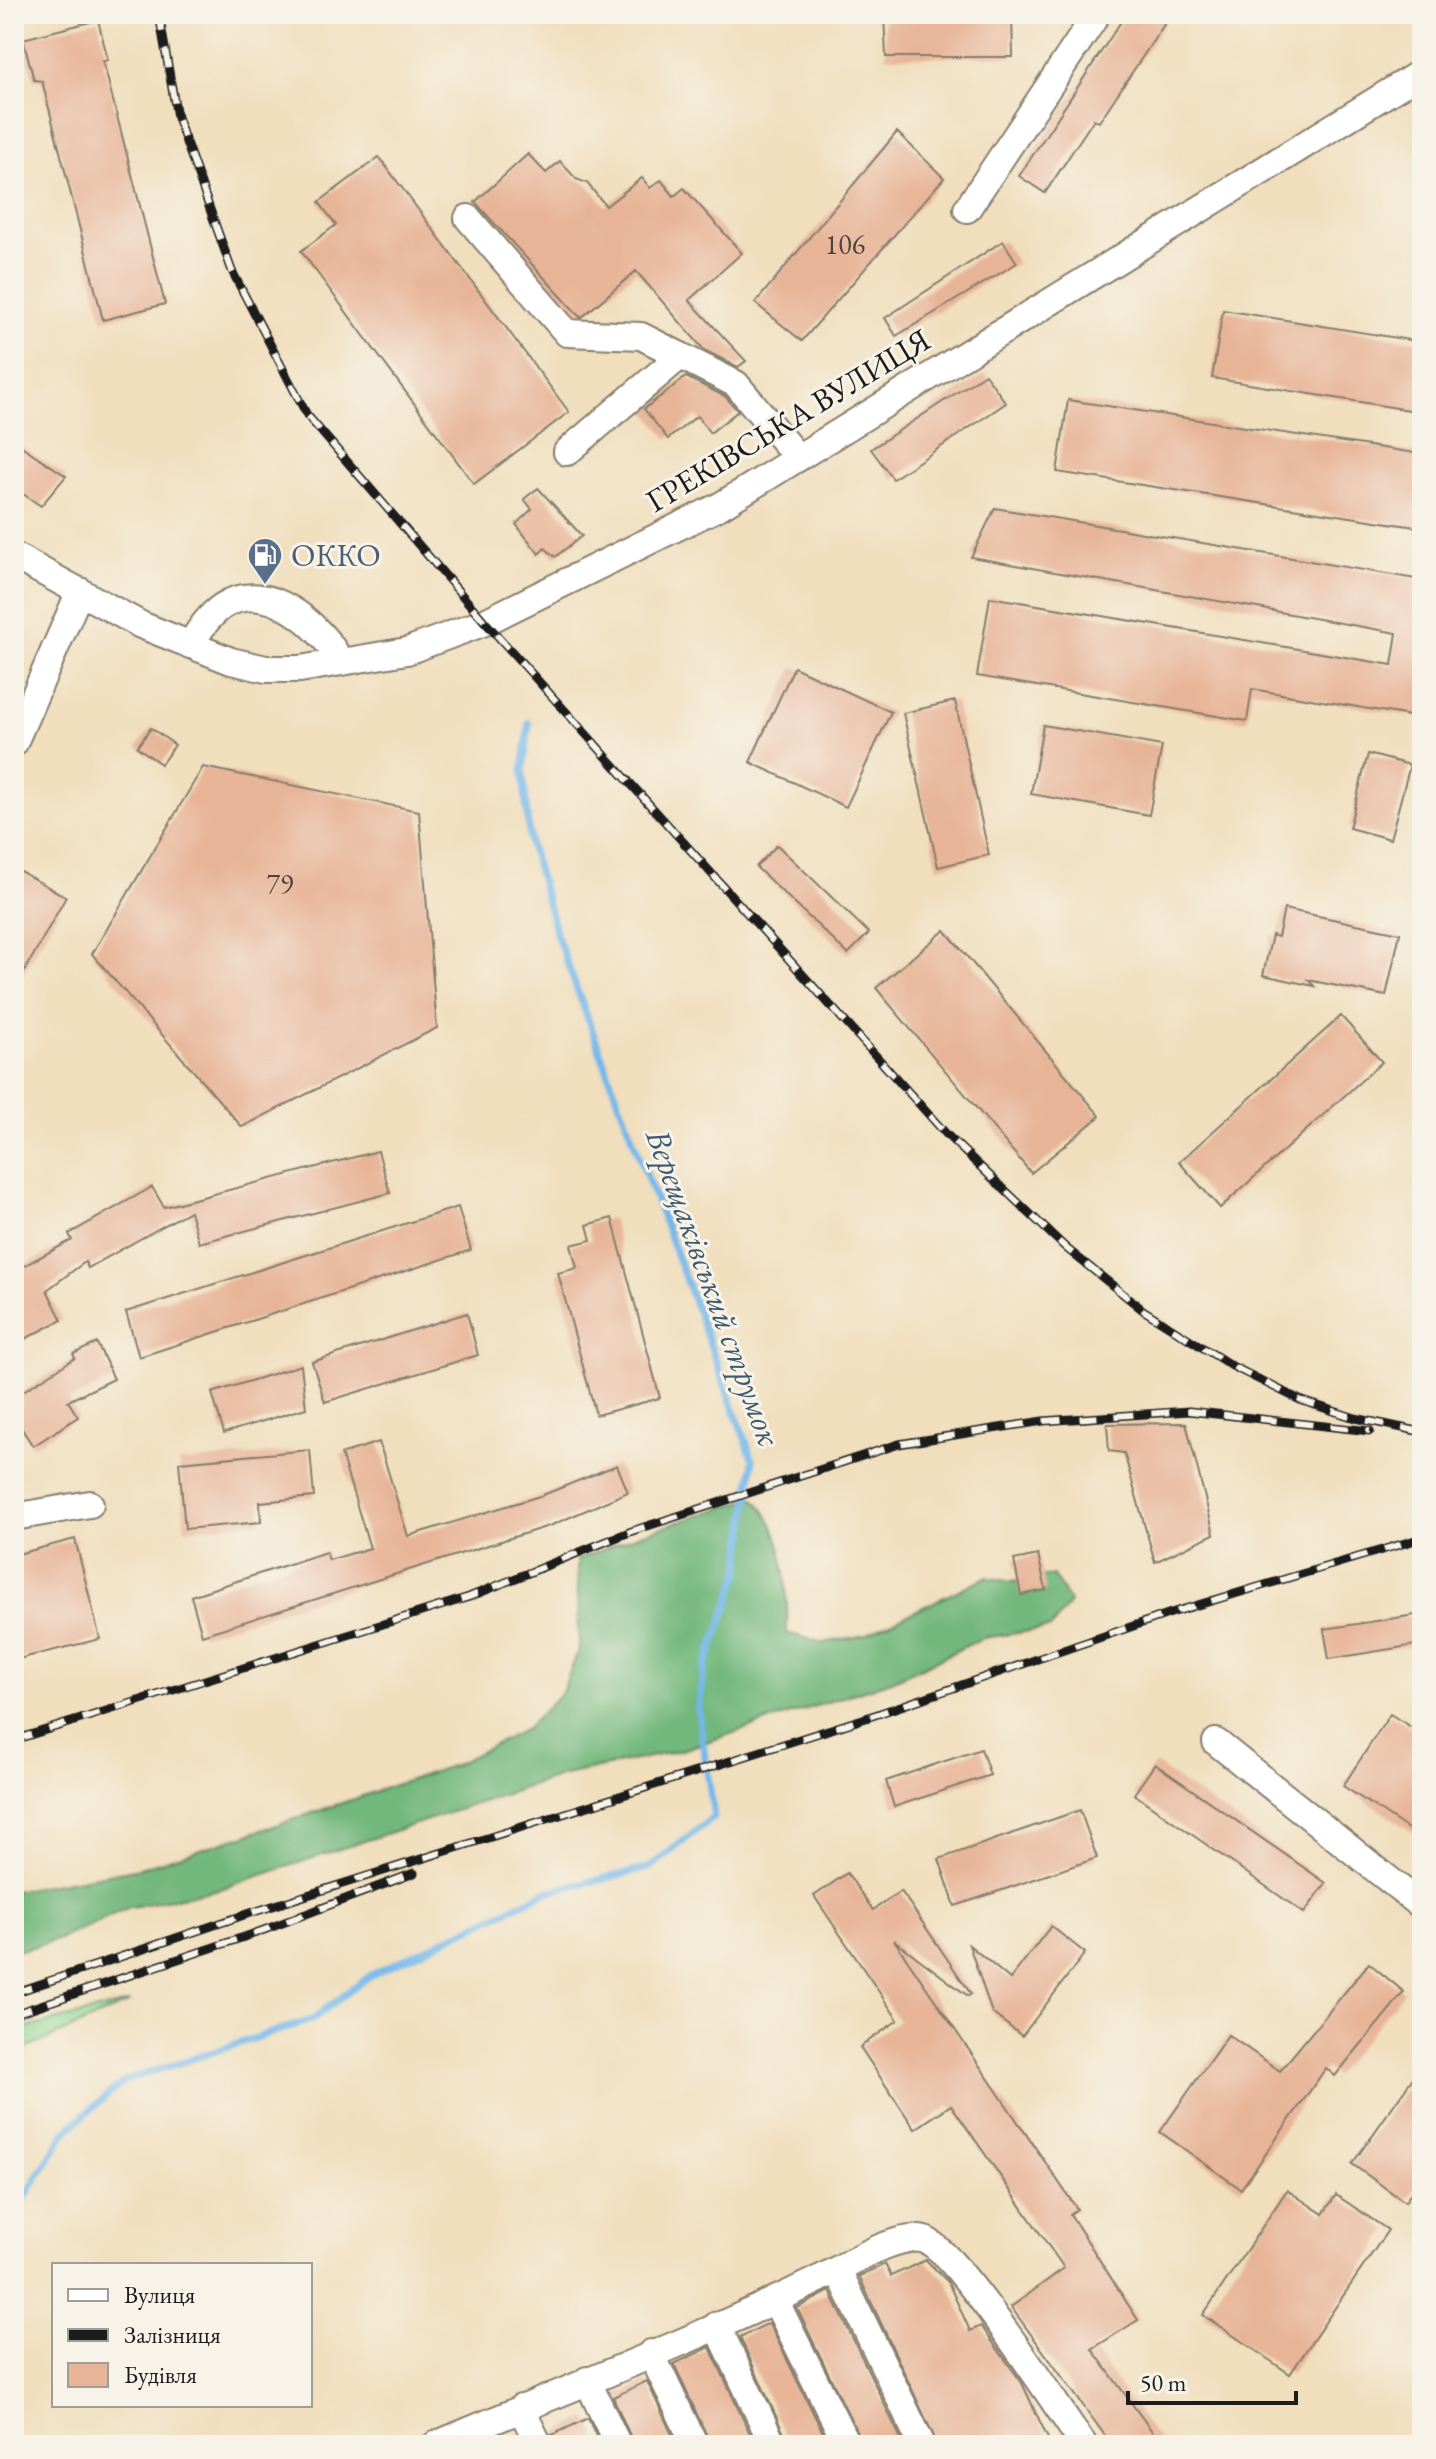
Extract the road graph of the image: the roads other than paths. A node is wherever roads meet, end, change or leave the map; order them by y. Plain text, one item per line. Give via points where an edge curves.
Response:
1 (1097, 14) edge
2 (1422, 72) edge
3 (967, 209) dead end
4 (468, 218) dead end
5 (680, 356) junction
6 (567, 452) dead end
7 (798, 458) junction
8 (14, 556) edge
9 (80, 591) junction
10 (190, 645) junction
11 (341, 662) junction
12 (14, 743) edge
13 (90, 1504) dead end
14 (14, 1517) edge
15 (1216, 1742) dead end
16 (1422, 1906) edge
17 (838, 2270) junction
18 (775, 2300) junction
19 (717, 2325) junction
20 (651, 2353) junction
21 (587, 2380) junction
22 (521, 2408) junction
23 (464, 2439) edge
24 (435, 2445) edge
25 (539, 2445) edge
26 (618, 2445) edge
27 (695, 2445) edge
28 (773, 2445) edge
29 (847, 2445) edge
30 (922, 2445) edge
31 (1084, 2445) edge

1 - 3 street
2 - 7 street, ГРЕКІВСЬКА ВУЛИЦЯ
4 - 5 street via 567,333 641,336
5 - 6 street
5 - 7 street via 736,384
7 - 11 street, ГРЕКІВСЬКА ВУЛИЦЯ via 720,506 485,622 407,651
8 - 9 street, ГРЕКІВСЬКА ВУЛИЦЯ
9 - 10 street, ГРЕКІВСЬКА ВУЛИЦЯ
9 - 12 street
10 - 11 street, ГРЕКІВСЬКА ВУЛИЦЯ via 266,669
10 - 11 street via 223,606 255,599 308,619 328,638
13 - 14 street
15 - 16 street
17 - 18 street
17 - 30 street
17 - 31 street via 902,2239 924,2240 942,2251
18 - 19 street
18 - 29 street
19 - 20 street
19 - 28 street
20 - 21 street
20 - 27 street
21 - 22 street
21 - 26 street
22 - 23 street
22 - 25 street
23 - 24 street

